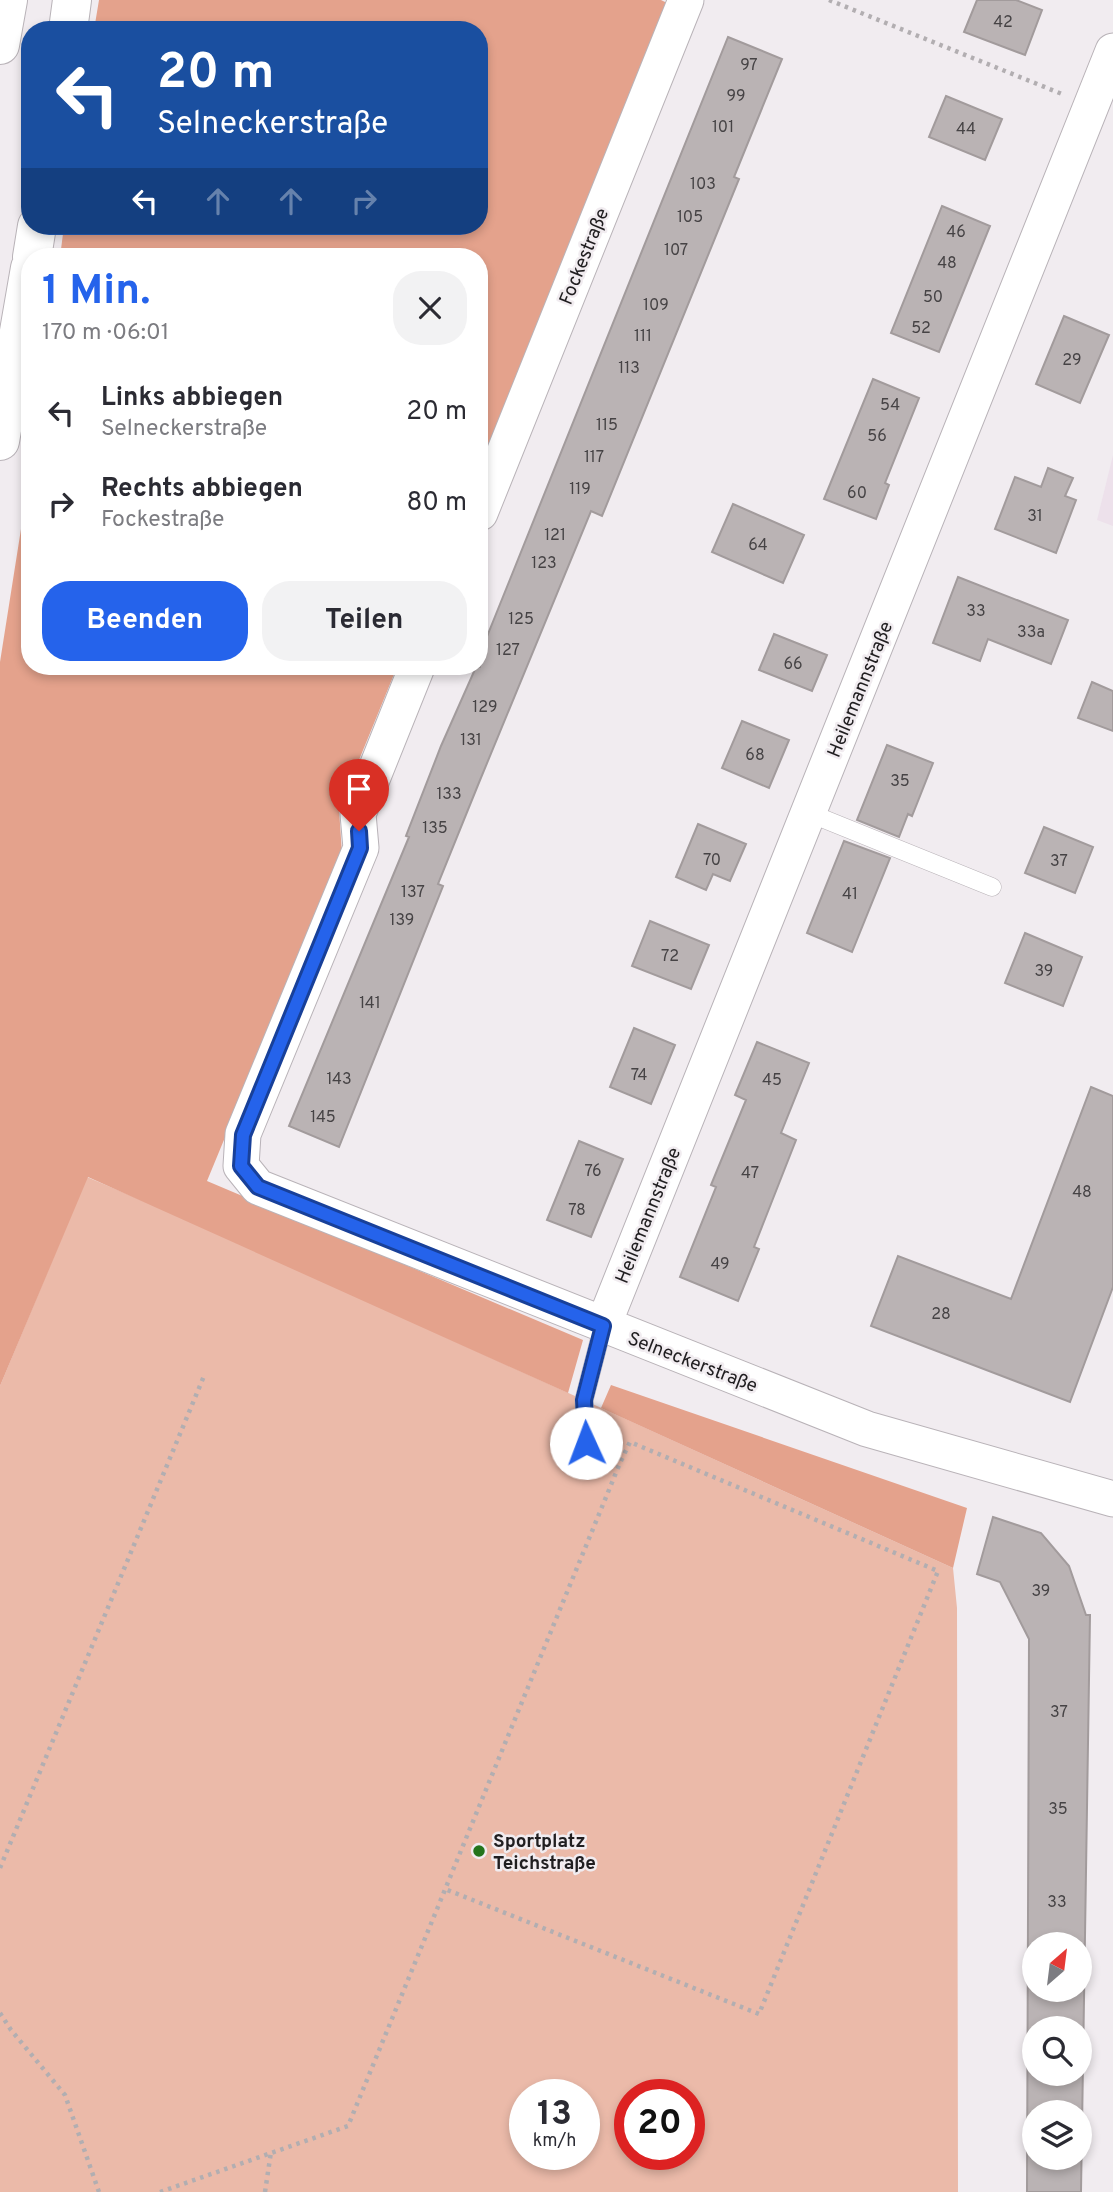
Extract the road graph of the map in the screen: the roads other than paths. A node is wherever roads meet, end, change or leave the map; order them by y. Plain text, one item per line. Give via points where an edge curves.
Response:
1 (8, 0) edge
2 (72, 0) edge
3 (686, 0) edge
4 (69, 21) edge
5 (0, 46) edge
6 (1113, 51) edge
7 (21, 319) edge
8 (2, 427) edge
9 (488, 493) edge
10 (414, 675) edge
11 (809, 813) junction
12 (992, 887) dead end
13 (603, 1326) junction
14 (586, 1443) dead end
15 (1113, 1499) edge

1 - 5 highway
2 - 4 highway
3 - 9 street, Fockestraße
6 - 11 street, Heilemannstraße
7 - 8 highway
10 - 13 street, Selneckerstraße via 358,814 360,848 243,1135 241,1166 258,1187
11 - 12 lane
11 - 13 street, Heilemannstraße
13 - 14 lane via 584,1400
13 - 15 street, Selneckerstraße via 867,1429

